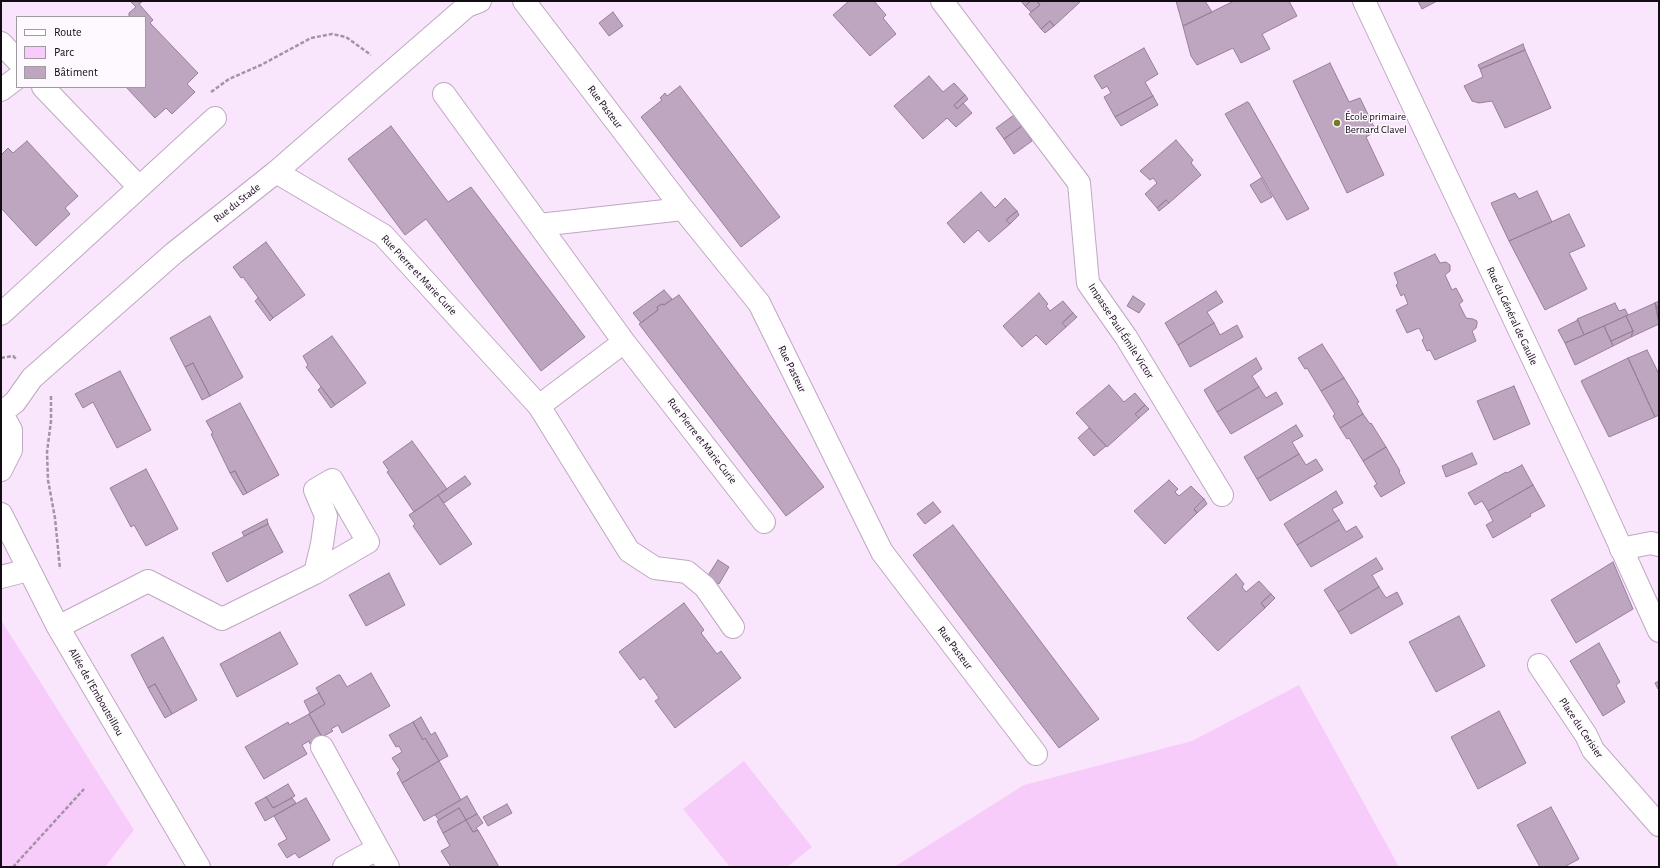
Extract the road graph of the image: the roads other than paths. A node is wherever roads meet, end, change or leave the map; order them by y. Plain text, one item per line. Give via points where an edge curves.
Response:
1 (480, 1) edge
2 (524, 1) edge
3 (942, 1) edge
4 (1364, 1) edge
5 (1, 43) edge
6 (16, 59) edge
7 (16, 79) edge
8 (44, 88) edge
9 (1, 90) edge
10 (444, 94) dead end
11 (215, 118) road end
12 (276, 172) junction
13 (139, 187) junction
14 (683, 210) junction
15 (539, 224) junction
16 (1, 314) edge
17 (624, 342) junction
18 (539, 406) junction
19 (1, 412) edge
20 (1, 470) edge
21 (1222, 495) dead end
22 (1, 514) edge
23 (764, 522) dead end
24 (1659, 545) edge
25 (1621, 549) junction
26 (315, 573) dead end
27 (31, 576) junction
28 (1, 577) edge
29 (58, 626) junction
30 (733, 627) dead end
31 (1659, 631) edge
32 (1539, 665) dead end
33 (322, 748) dead end
34 (1036, 754) dead end
35 (1659, 825) edge
36 (382, 858) edge
37 (199, 867) edge
38 (344, 867) edge

1 - 12 street, Rue du Stade via 467,6
2 - 14 street, Rue Pasteur
3 - 21 street, Impasse Paul-Émile Victor via 1079,183 1088,283 1126,337
4 - 25 street, Rue du Général de Gaulle
5 - 6 street
7 - 9 street
8 - 13 street
10 - 15 street, Rue Pierre et Marie Curie
11 - 13 street
12 - 18 street, Rue Pierre et Marie Curie via 383,235
12 - 19 street, Rue du Stade via 174,253 32,378 15,402
13 - 16 street
14 - 15 street
14 - 34 street, Rue Pasteur via 760,303 882,552
15 - 17 street, Rue Pierre et Marie Curie
17 - 18 street
17 - 23 street, Rue Pierre et Marie Curie
18 - 30 street, Rue Pierre et Marie Curie via 629,551 655,568 687,572 705,587
19 - 20 street via 11,430 11,450
22 - 27 street, Allée de l'Embouteillou
24 - 25 street via 1650,543
25 - 31 street, Rue du Général de Gaulle
26 - 29 street via 222,619 148,581
27 - 28 street
27 - 29 street, Allée de l'Embouteillou
29 - 37 street, Allée de l'Embouteillou
32 - 35 street, Place du Cerisier via 1586,735 1593,750
33 - 36 street
36 - 38 street

